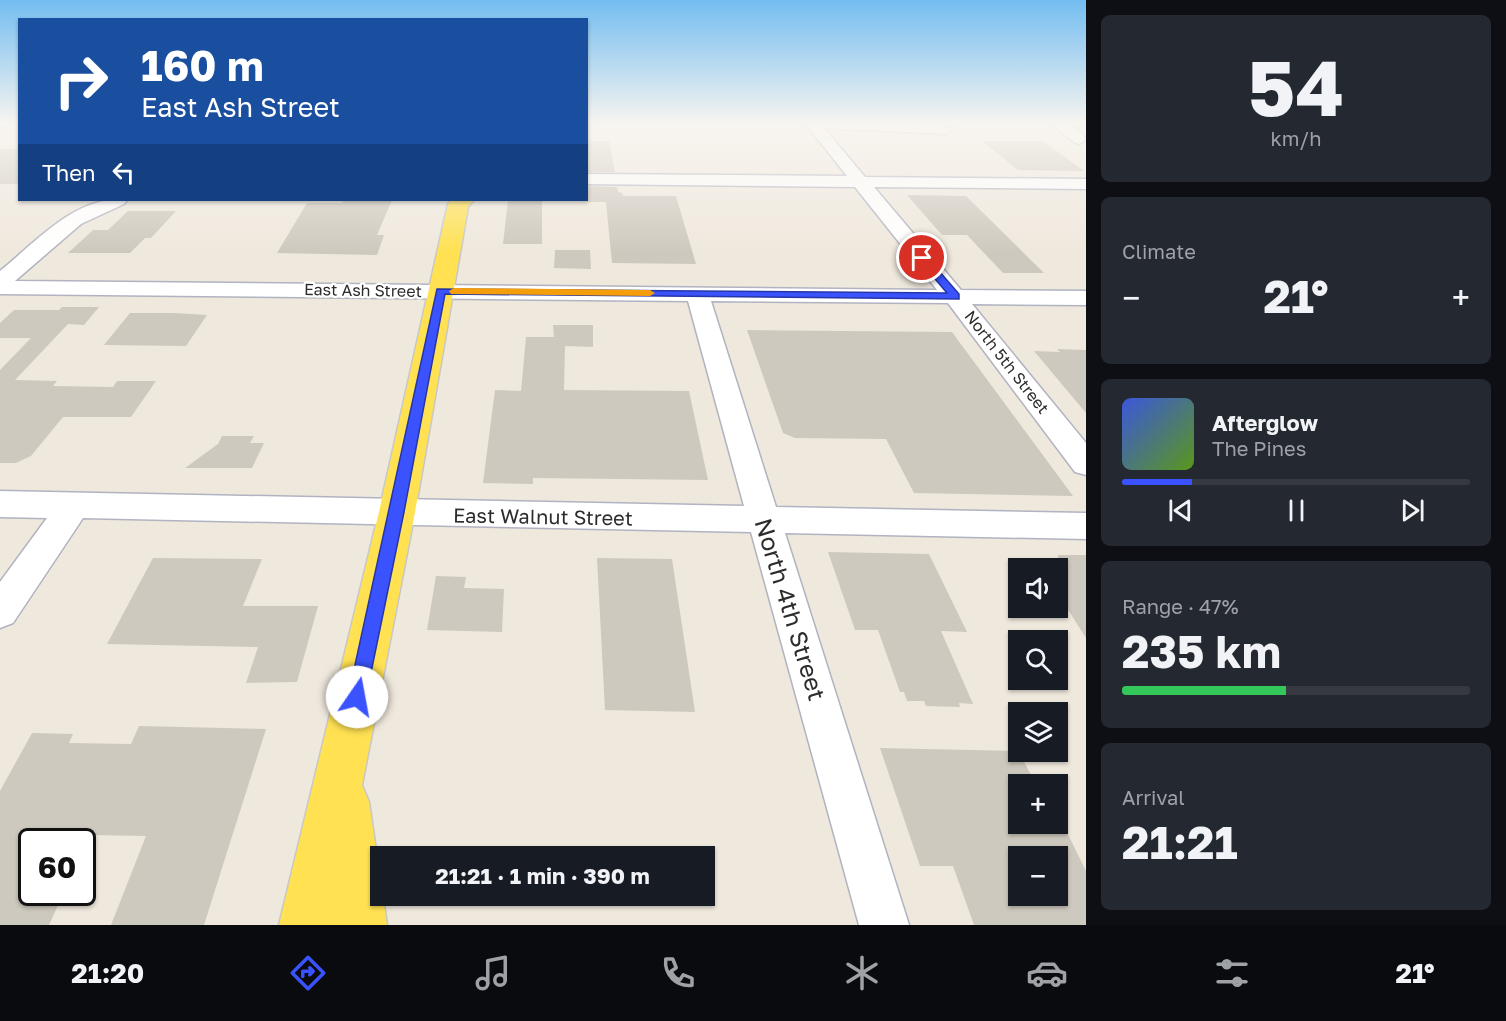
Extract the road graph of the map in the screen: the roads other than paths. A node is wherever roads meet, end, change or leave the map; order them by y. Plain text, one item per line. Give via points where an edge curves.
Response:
1 (846, 166) edge
2 (588, 179) edge
3 (858, 182) junction
4 (1086, 184) edge
5 (116, 201) edge
6 (459, 201) edge
7 (0, 282) edge
8 (0, 286) edge
9 (440, 291) junction
10 (697, 293) junction
11 (955, 297) junction
12 (1086, 298) edge
13 (1086, 464) edge
14 (0, 504) edge
15 (74, 506) junction
16 (397, 512) junction
17 (764, 521) junction
18 (1086, 526) edge
19 (0, 611) edge
20 (341, 770) junction
21 (307, 925) edge
22 (359, 925) edge
23 (884, 925) edge

1 - 3 street, North 5th Street
2 - 3 street
3 - 4 street
3 - 11 street, North 5th Street
5 - 7 street via 74,220
6 - 9 main road
8 - 9 street, East Ash Street
9 - 10 street, East Ash Street
9 - 16 main road
10 - 11 street, East Ash Street
10 - 17 street, North 4th Street
11 - 12 street, East Ash Street
11 - 13 street, North 5th Street
14 - 15 street, East Walnut Street
15 - 16 street, East Walnut Street
15 - 19 street
16 - 17 street, East Walnut Street
16 - 20 main road
17 - 18 street, East Walnut Street
17 - 23 street, North 4th Street
20 - 21 main road
20 - 22 main road

